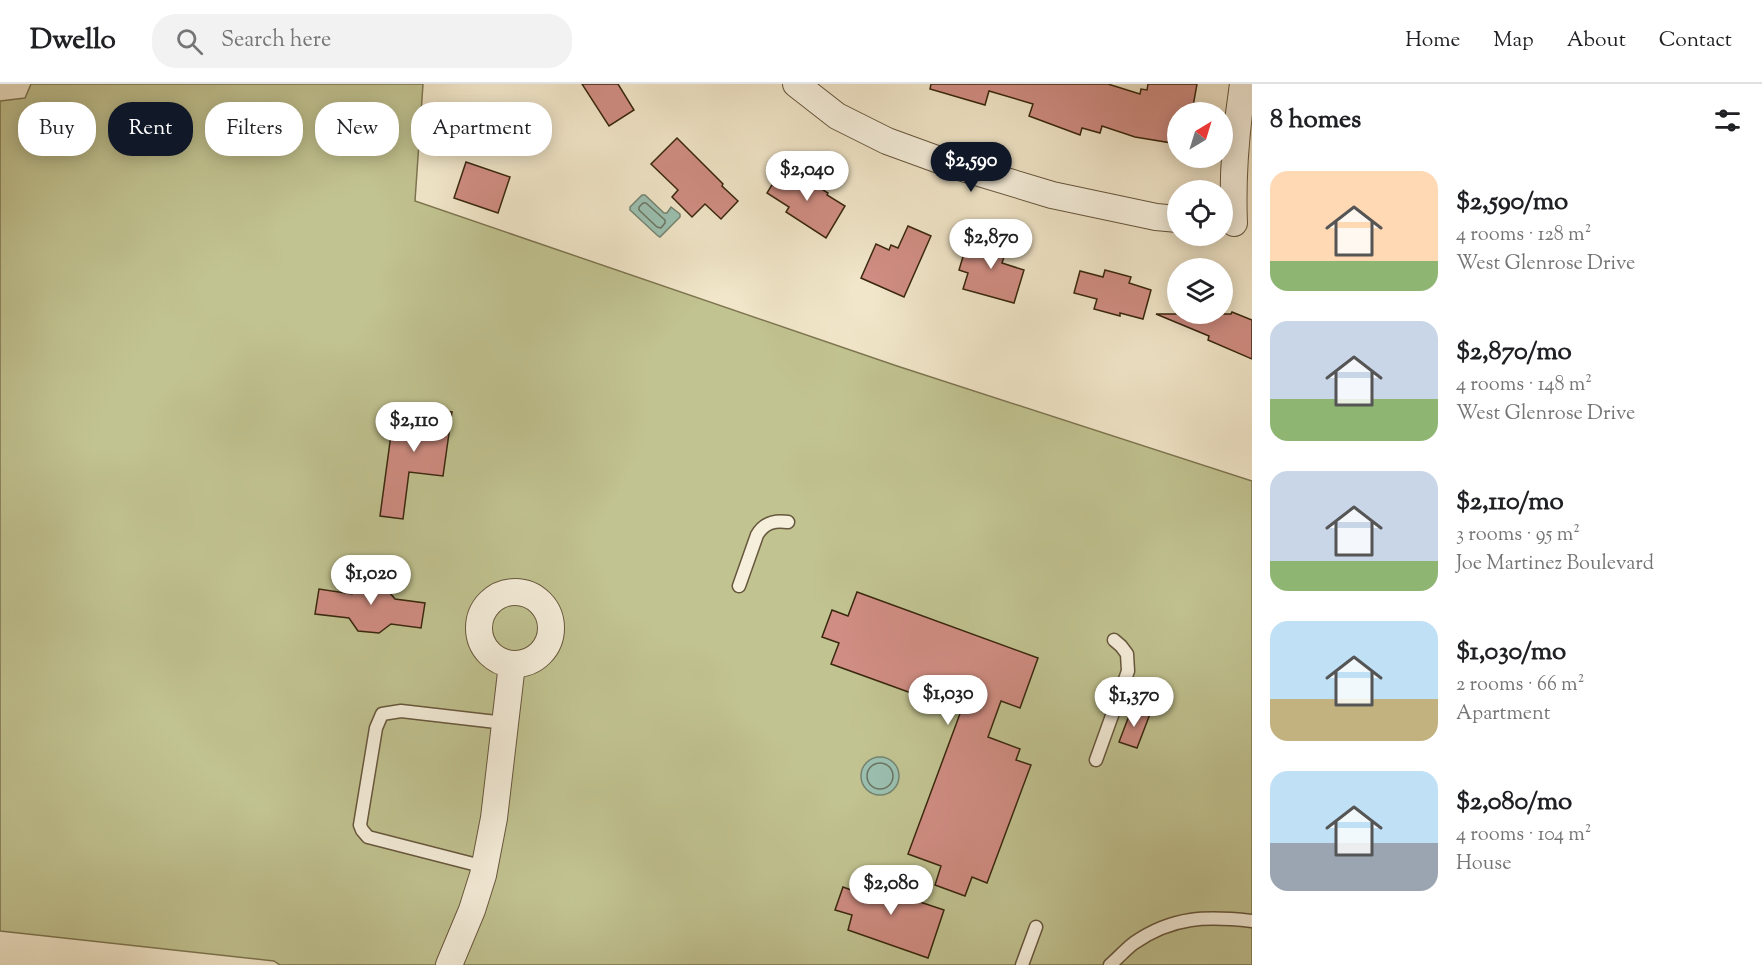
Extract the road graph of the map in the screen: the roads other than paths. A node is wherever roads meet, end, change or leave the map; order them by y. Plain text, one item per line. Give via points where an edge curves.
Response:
1 (796, 84) edge
2 (1243, 84) edge
3 (1167, 218) edge
4 (1236, 222) edge
5 (788, 522) dead end
6 (739, 586) dead end
7 (1114, 640) dead end
8 (512, 664) dead end
9 (505, 723) junction
10 (1096, 760) dead end
11 (485, 867) junction
12 (1252, 921) edge
13 (1036, 927) dead end
14 (449, 965) edge
15 (1022, 965) edge
16 (1110, 965) edge

1 - 3 street via 837,116 887,141 953,165 1052,195
2 - 4 street via 1233,175
5 - 6 lane via 773,522 760,530
7 - 10 lane via 1127,654 1128,671
8 - 9 street
9 - 11 street
9 - 11 lane via 401,711 382,714 376,728 360,825 368,837
11 - 14 street
12 - 16 lane via 1184,921 1133,944
13 - 15 lane

